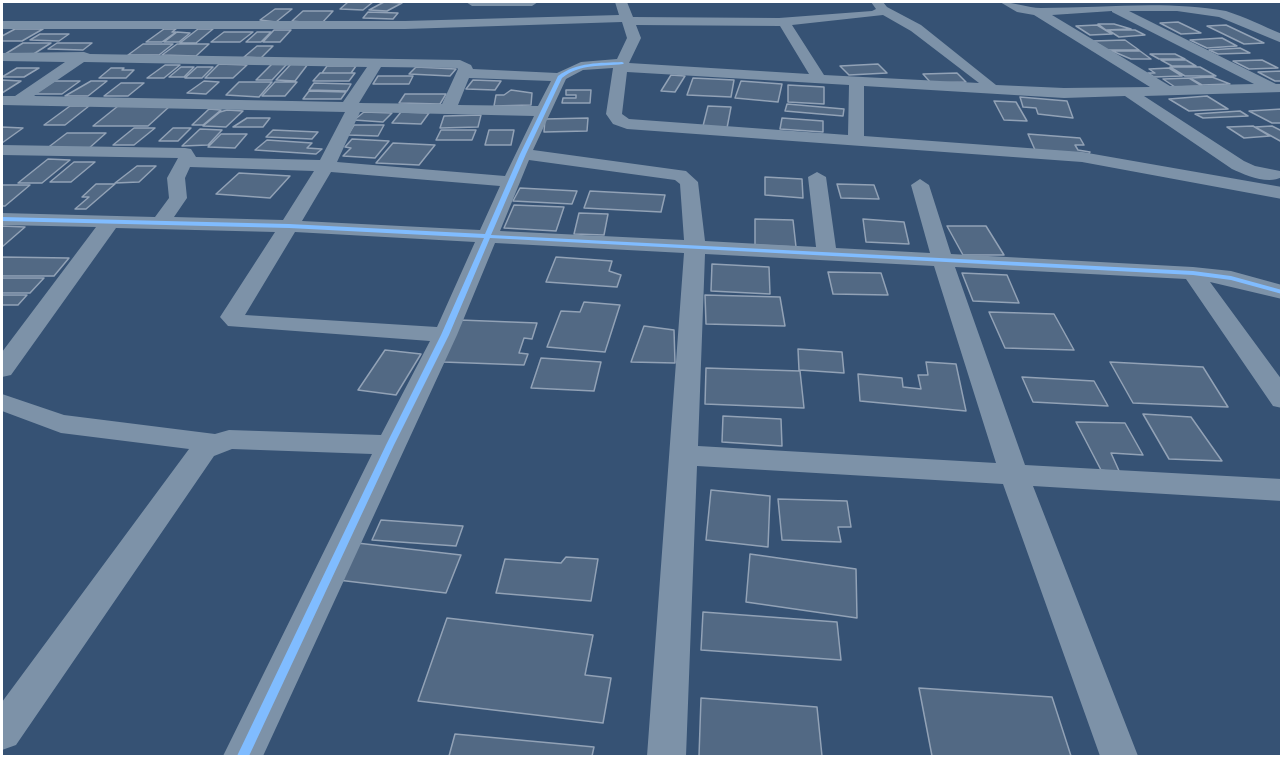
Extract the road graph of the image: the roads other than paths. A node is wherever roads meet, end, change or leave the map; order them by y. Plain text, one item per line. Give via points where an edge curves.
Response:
1 (472, 2) edge
2 (519, 2) edge
3 (531, 2) edge
4 (621, 2) edge
5 (1006, 2) edge
6 (1145, 4) edge
7 (880, 6) edge
8 (1114, 8) junction
9 (1038, 12) junction
10 (628, 19) junction
11 (784, 22) junction
12 (131, 24) junction
13 (2, 25) edge
14 (1281, 39) edge
15 (2, 57) edge
16 (82, 57) junction
17 (377, 62) junction
18 (621, 65) junction
19 (464, 73) junction
20 (560, 77) junction
21 (818, 77) junction
22 (857, 79) junction
23 (981, 88) junction
24 (1278, 89) edge
25 (1169, 92) junction
26 (1130, 93) junction
27 (2, 100) edge
28 (18, 100) junction
29 (351, 107) junction
30 (448, 109) junction
31 (2, 111) edge
32 (544, 111) junction
33 (856, 140) junction
34 (2, 150) edge
35 (523, 154) junction
36 (187, 157) junction
37 (326, 166) junction
38 (817, 177) dead end
39 (1281, 177) edge
40 (513, 182) junction
41 (920, 185) dead end
42 (1281, 193) edge
43 (2, 219) edge
44 (112, 220) junction
45 (160, 222) junction
46 (289, 226) junction
47 (488, 237) junction
48 (694, 247) junction
49 (827, 255) junction
50 (941, 258) junction
51 (1193, 273) junction
52 (1281, 292) edge
53 (445, 335) junction
54 (2, 369) edge
55 (1281, 400) edge
56 (2, 402) edge
57 (214, 443) junction
58 (390, 445) junction
59 (683, 455) junction
60 (1013, 474) junction
61 (1281, 490) edge
62 (2, 732) edge
63 (243, 756) edge
64 (666, 756) edge
65 (1119, 756) edge

1 - 2 street
2 - 3 street
4 - 10 street
5 - 9 street
6 - 8 street
6 - 14 street via 1221,14
7 - 11 street via 875,14
7 - 23 street via 916,28 988,84
8 - 9 street
8 - 24 street
9 - 25 street
10 - 11 street
10 - 12 street via 405,25
10 - 18 street via 633,41
11 - 21 street
12 - 13 street
12 - 16 street
15 - 16 street
16 - 17 street
16 - 28 street
17 - 19 street via 454,64 464,66
17 - 29 street
18 - 20 street via 579,67
18 - 21 street
18 - 33 street via 614,114 627,124
19 - 20 street
19 - 30 street
20 - 32 street
21 - 22 street
22 - 23 street
22 - 33 street
23 - 26 street
24 - 25 street
25 - 26 street
26 - 39 street via 1245,169
27 - 28 street
28 - 29 street
28 - 31 street
29 - 30 street
29 - 37 street
30 - 32 street
32 - 35 street
33 - 42 street via 1098,159
34 - 36 street via 180,152
35 - 40 street
35 - 48 street via 680,175 690,188
36 - 37 street via 186,162
36 - 45 street via 176,178 178,198
37 - 40 street
37 - 46 street
38 - 49 street
40 - 47 street
41 - 50 street
43 - 44 street
44 - 45 street
44 - 54 street
45 - 46 street
46 - 47 street
46 - 53 street via 233,314 236,321
47 - 48 street
47 - 53 street
48 - 49 street
48 - 59 street
49 - 50 street
50 - 51 street
50 - 60 street
51 - 52 street via 1231,278
51 - 55 street
53 - 58 street
56 - 57 street via 61,424
57 - 58 street via 229,439
57 - 62 street via 204,449
58 - 63 street
59 - 60 street
59 - 64 street
60 - 61 street
60 - 65 street

